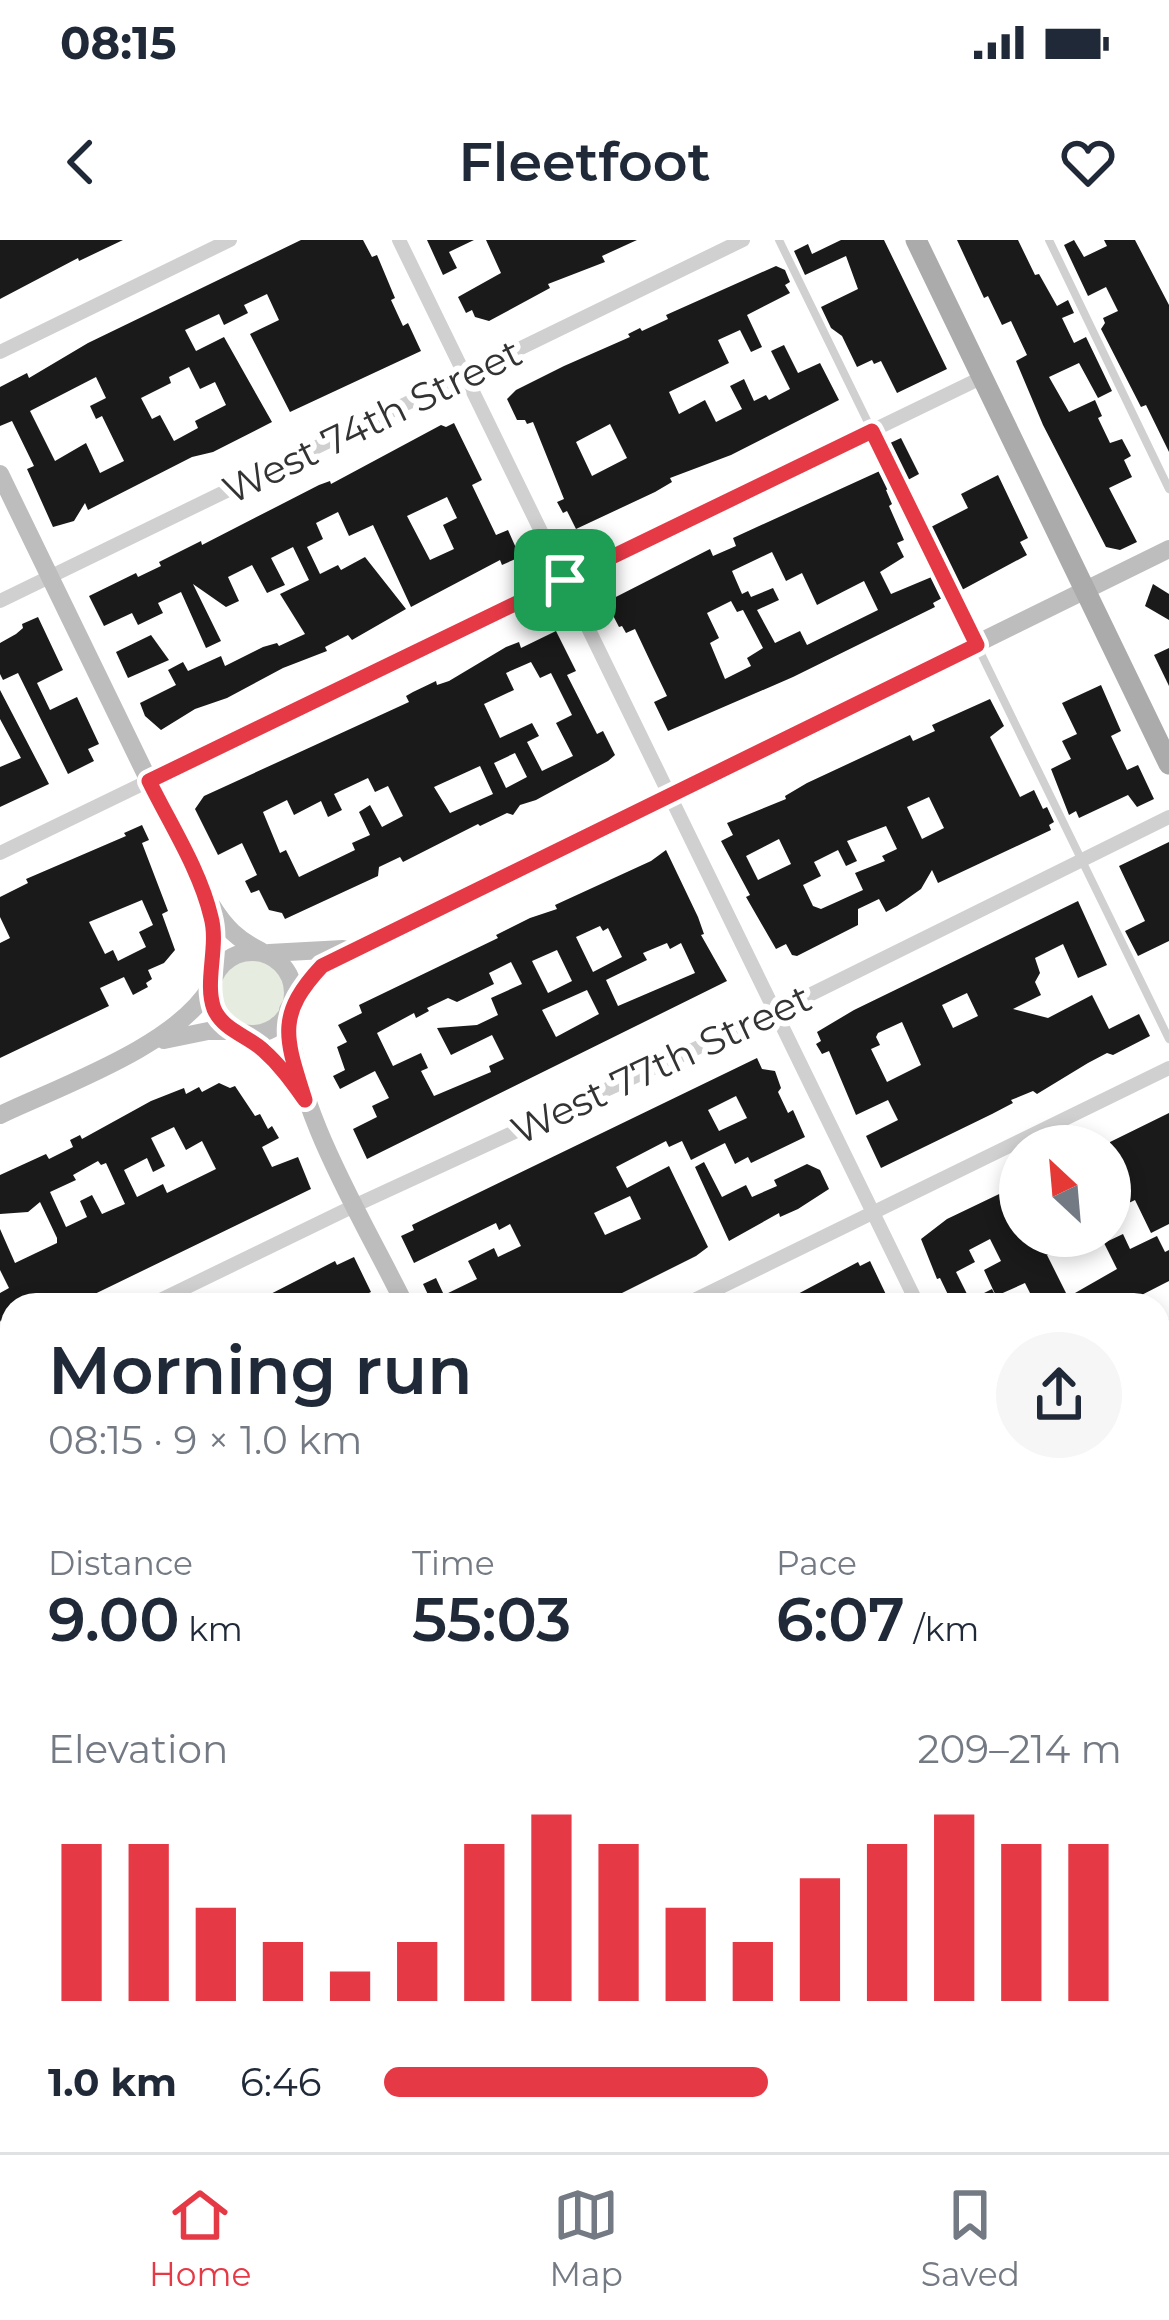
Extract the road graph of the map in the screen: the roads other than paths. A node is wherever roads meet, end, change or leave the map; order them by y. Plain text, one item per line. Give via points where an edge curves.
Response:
1 (230, 240) edge
2 (399, 240) edge
3 (743, 240) edge
4 (779, 240) edge
5 (916, 240) edge
6 (1049, 240) edge
7 (0, 352) edge
8 (466, 376) junction
9 (983, 377) junction
10 (872, 431) junction
11 (0, 474) edge
12 (1169, 489) edge
13 (1169, 549) edge
14 (50, 577) junction
15 (565, 580) junction
16 (1085, 590) junction
17 (0, 601) edge
18 (977, 645) junction
19 (1169, 764) edge
20 (149, 781) junction
21 (669, 794) junction
22 (1169, 818) edge
23 (1, 851) edge
24 (1081, 861) junction
25 (199, 884) junction
26 (360, 947) junction
27 (267, 953) junction
28 (213, 980) junction
29 (288, 1009) junction
30 (775, 1012) junction
31 (236, 1032) junction
32 (1169, 1039) edge
33 (131, 1052) junction
34 (1169, 1068) edge
35 (305, 1100) junction
36 (0, 1115) edge
37 (356, 1205) junction
38 (873, 1213) junction
39 (175, 1293) edge
40 (399, 1293) edge
41 (709, 1293) edge
42 (911, 1293) edge

1 - 7 street
2 - 8 street
3 - 8 street, West 74th Street
4 - 10 lane
5 - 9 main road
6 - 12 lane
8 - 14 street, West 74th Street
8 - 15 street
9 - 10 street
9 - 16 main road
10 - 15 street
10 - 18 lane
11 - 14 street
13 - 16 street
14 - 17 street, West 74th Street
14 - 20 street
15 - 20 street
15 - 21 street
16 - 18 street
16 - 19 main road
18 - 21 street
18 - 24 lane
20 - 23 street
20 - 25 street
21 - 26 street
21 - 30 street
22 - 24 street, West 77th Street
24 - 30 street, West 77th Street
24 - 32 lane
25 - 27 street via 224,925
25 - 28 street via 212,918
26 - 27 street
26 - 29 street via 322,966
27 - 28 street via 231,958
27 - 29 street via 290,979
28 - 31 street via 214,1010
28 - 33 street via 200,1005
29 - 31 street via 268,1030
29 - 35 street
30 - 37 street, West 77th Street
30 - 38 street
31 - 33 street via 174,1037
31 - 35 street via 285,1071
33 - 36 street
34 - 38 street
35 - 37 street
37 - 39 street, West 77th Street
37 - 40 street
38 - 41 street
38 - 42 street

